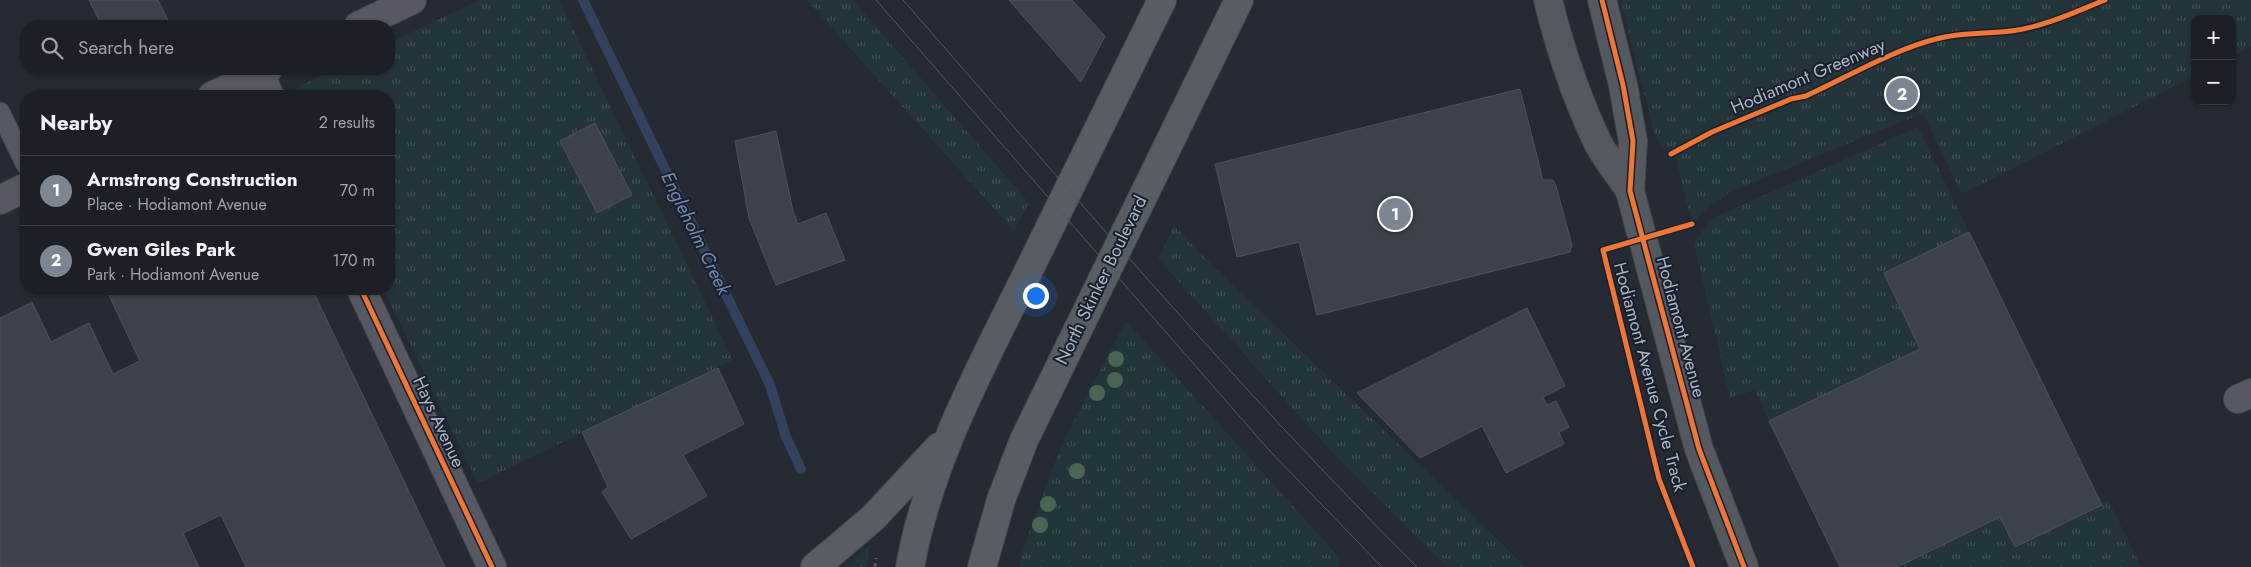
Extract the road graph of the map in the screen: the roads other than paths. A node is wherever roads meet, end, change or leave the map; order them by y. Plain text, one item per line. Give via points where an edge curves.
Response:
1 (412, 0) edge
2 (1162, 0) edge
3 (1239, 0) edge
4 (1548, 0) edge
5 (1602, 0) edge
6 (370, 20) edge
7 (266, 79) edge
8 (231, 90) edge
9 (0, 112) edge
10 (20, 153) edge
11 (20, 190) edge
12 (1630, 191) junction
13 (0, 200) edge
14 (364, 295) edge
15 (951, 432) junction
16 (492, 567) edge
17 (815, 567) edge
18 (910, 567) edge
19 (982, 567) edge
20 (1744, 567) edge

1 - 6 street
2 - 15 main road via 979,367
3 - 19 main road, North Skinker Boulevard via 1024,440 1001,500
4 - 12 street, Hodiamont Avenue via 1578,98 1599,144
5 - 12 street, Hodiamont Avenue via 1633,141
7 - 8 street
9 - 10 lane
11 - 13 street
12 - 20 street, Hodiamont Avenue via 1699,449
14 - 16 street, Hays Avenue
15 - 17 main road via 873,518
15 - 18 main road via 929,492

